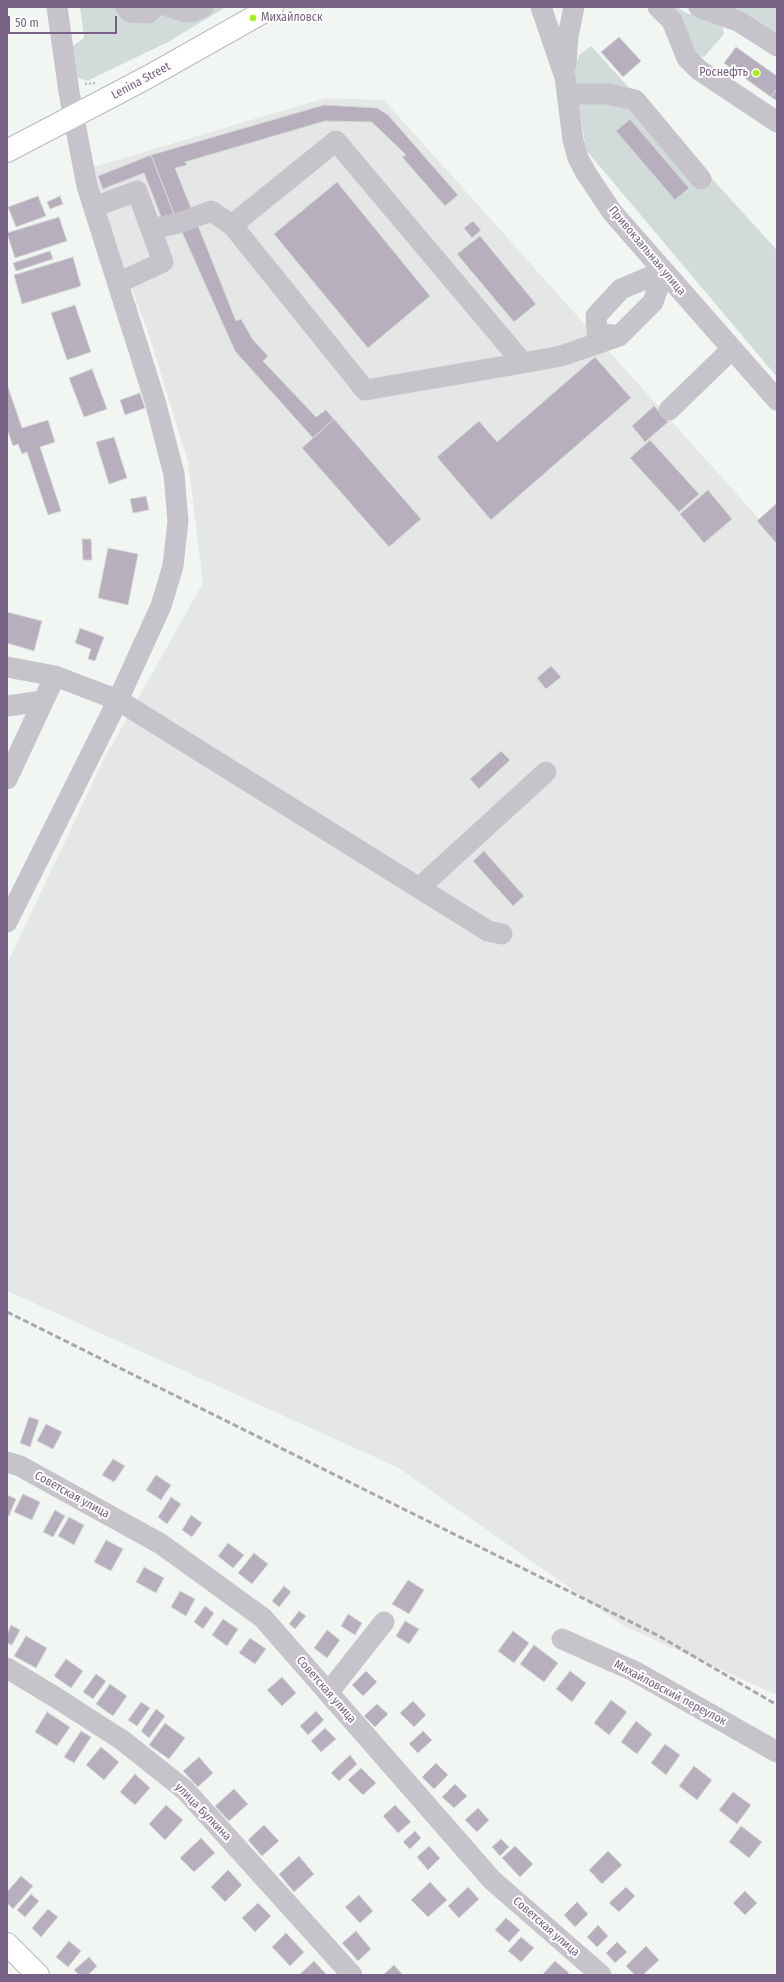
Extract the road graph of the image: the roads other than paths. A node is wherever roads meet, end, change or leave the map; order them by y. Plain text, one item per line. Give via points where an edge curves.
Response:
1 (57, 7) edge
2 (126, 7) edge
3 (156, 7) edge
4 (170, 7) edge
5 (203, 7) edge
6 (272, 7) edge
7 (541, 7) edge
8 (574, 7) edge
9 (658, 7) edge
10 (699, 7) edge
11 (777, 46) edge
12 (566, 86) junction
13 (73, 117) junction
14 (777, 122) edge
15 (7, 151) edge
16 (701, 179) dead end
17 (94, 206) junction
18 (232, 225) junction
19 (151, 229) junction
20 (664, 271) junction
21 (118, 282) junction
22 (618, 336) junction
23 (732, 349) junction
24 (523, 363) junction
25 (777, 400) edge
26 (668, 410) dead end
27 (7, 667) edge
28 (54, 676) junction
29 (118, 700) junction
30 (43, 701) junction
31 (7, 706) edge
32 (546, 772) dead end
33 (7, 779) edge
34 (419, 888) junction
35 (7, 922) edge
36 (502, 934) dead end
37 (7, 1462) edge
38 (384, 1622) dead end
39 (562, 1639) dead end
40 (7, 1668) edge
41 (328, 1693) junction
42 (777, 1752) edge
43 (7, 1944) edge
44 (38, 1975) edge
45 (352, 1975) edge
46 (601, 1975) edge

1 - 13 street
2 - 3 street via 130,12 148,12
4 - 5 street via 185,12
6 - 13 main road, Lenina Street
7 - 12 street, Привокзальная улица
8 - 12 street, Привокзальная улица via 568,36
9 - 14 street via 672,21 687,58 699,70
10 - 11 street via 738,21
12 - 16 street via 635,100
12 - 20 street, Привокзальная улица via 578,158 612,212
13 - 15 main road, Lenina Street
13 - 17 street
17 - 19 street via 137,191
17 - 21 street
18 - 19 street via 211,211 179,223
18 - 24 street via 365,390
18 - 24 street via 336,141
19 - 21 street via 164,262
20 - 22 street via 653,302
20 - 22 street via 621,289 596,316 598,333
20 - 23 street, Привокзальная улица
21 - 29 street via 155,401 174,474 178,521 173,566 161,606
22 - 24 street via 561,356
23 - 25 street, Привокзальная улица
23 - 26 street
27 - 28 street
28 - 29 street
28 - 30 street
29 - 34 street
29 - 35 street
30 - 31 street
30 - 33 street
32 - 34 street
34 - 36 street via 488,931
37 - 41 street, Советская улица via 27,1470 174,1553 263,1618
38 - 41 street
39 - 42 street, Михайловский переулок via 634,1671
40 - 45 street, улица Булкина via 122,1740 185,1790
41 - 46 street, Советская улица via 492,1880
43 - 44 main road

